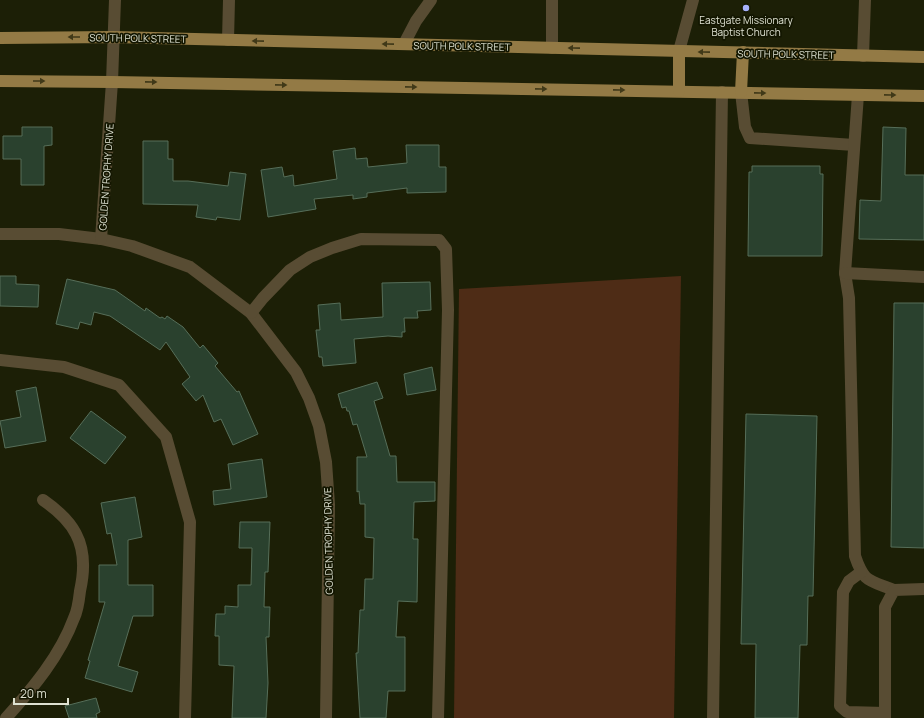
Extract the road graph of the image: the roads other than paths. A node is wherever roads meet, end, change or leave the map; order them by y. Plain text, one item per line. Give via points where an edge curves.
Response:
1 (114, 0) edge
2 (228, 0) edge
3 (431, 0) edge
4 (552, 0) edge
5 (693, 0) edge
6 (865, 0) edge
7 (113, 37) junction
8 (0, 38) edge
9 (228, 40) junction
10 (404, 44) junction
11 (552, 48) junction
12 (679, 51) junction
13 (743, 52) junction
14 (863, 56) junction
15 (924, 57) edge
16 (0, 81) edge
17 (112, 82) junction
18 (679, 91) junction
19 (722, 92) junction
20 (741, 92) junction
21 (858, 95) junction
22 (924, 96) edge
23 (854, 144) junction
24 (0, 234) edge
25 (102, 240) junction
26 (845, 273) junction
27 (924, 277) edge
28 (251, 313) junction
29 (0, 360) edge
30 (43, 500) dead end
31 (860, 572) junction
32 (924, 589) edge
33 (894, 590) junction
34 (885, 716) edge
35 (6, 718) edge
36 (185, 718) edge
37 (326, 718) edge
38 (438, 718) edge
39 (713, 718) edge

1 - 7 street, GOLDEN TROPHY DRIVE
2 - 9 street
3 - 10 street
4 - 11 street
5 - 12 street
6 - 14 street
7 -> 8 main road, SOUTH POLK STREET
7 - 9 main road, SOUTH POLK STREET
7 - 17 street, GOLDEN TROPHY DRIVE
10 -> 9 main road, SOUTH POLK STREET
10 - 11 main road, SOUTH POLK STREET
12 -> 11 main road, SOUTH POLK STREET
13 -> 12 main road, SOUTH POLK STREET
12 - 18 main road
13 - 14 main road, SOUTH POLK STREET
13 - 20 main road
14 - 15 main road, SOUTH POLK STREET
16 -> 17 main road
17 -> 18 main road
17 - 25 street, GOLDEN TROPHY DRIVE
18 - 19 main road
19 - 20 main road
19 - 39 street
20 -> 21 main road
20 - 23 street via 745,127 750,138
21 -> 22 main road
21 - 23 street
23 - 26 street
24 - 25 street via 59,234
25 - 28 street, GOLDEN TROPHY DRIVE via 153,253 190,267
26 - 27 street
26 - 31 street via 849,298 855,556
28 - 37 street, GOLDEN TROPHY DRIVE via 296,372 319,426 325,455 329,505
28 - 38 street via 290,270 310,257 332,248 361,239 439,240 446,248 448,310
29 - 36 street via 64,366 119,386 166,437 190,522
30 - 35 street via 59,511 76,535 84,574 75,616 64,640 28,694
31 - 33 street via 866,579
31 - 34 street via 849,581 843,592 840,706 847,712
32 - 33 street
33 - 34 street via 885,607

